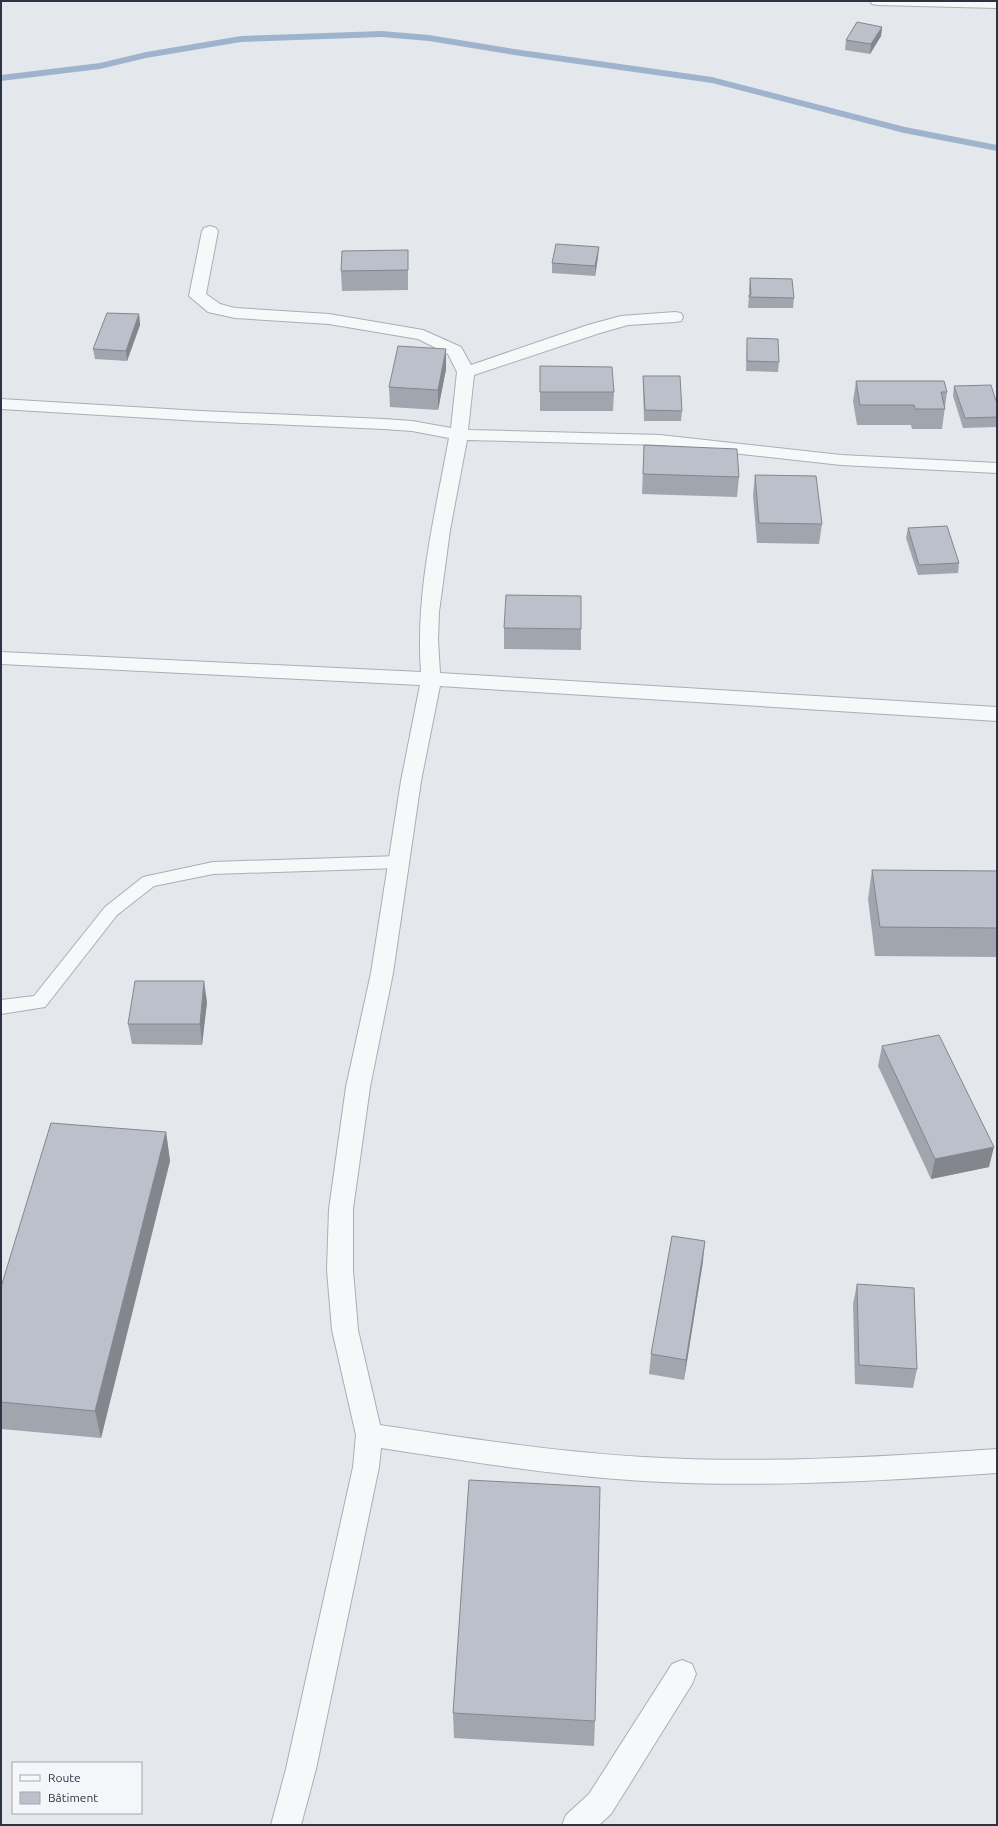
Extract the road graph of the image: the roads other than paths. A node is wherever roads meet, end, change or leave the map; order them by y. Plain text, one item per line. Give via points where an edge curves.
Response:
1 (877, 1) edge
2 (994, 1) edge
3 (997, 4) edge
4 (210, 231) dead end
5 (675, 317) dead end
6 (466, 372) junction
7 (1, 404) edge
8 (458, 435) junction
9 (997, 468) edge
10 (1, 658) edge
11 (431, 679) junction
12 (997, 714) edge
13 (400, 862) junction
14 (1, 1007) edge
15 (369, 1435) junction
16 (997, 1461) edge
17 (682, 1674) dead end
18 (286, 1825) edge
19 (577, 1825) edge

1 - 3 street
2 - 3 street
4 - 6 street via 197,296 214,308 235,313 329,318 423,335 454,351
5 - 6 street via 627,320
6 - 8 street
7 - 8 street via 384,424 412,426
8 - 9 street via 504,434 660,440 841,460
8 - 11 street via 429,612
10 - 11 street
11 - 12 street
11 - 13 street via 411,781
13 - 14 lane via 213,868 149,881 111,911 40,1002
13 - 15 street via 382,973 358,1087 341,1209 340,1270 345,1330
15 - 16 street via 556,1461 643,1469 722,1472 837,1471
15 - 18 street via 366,1467 328,1648
17 - 19 street via 600,1804

